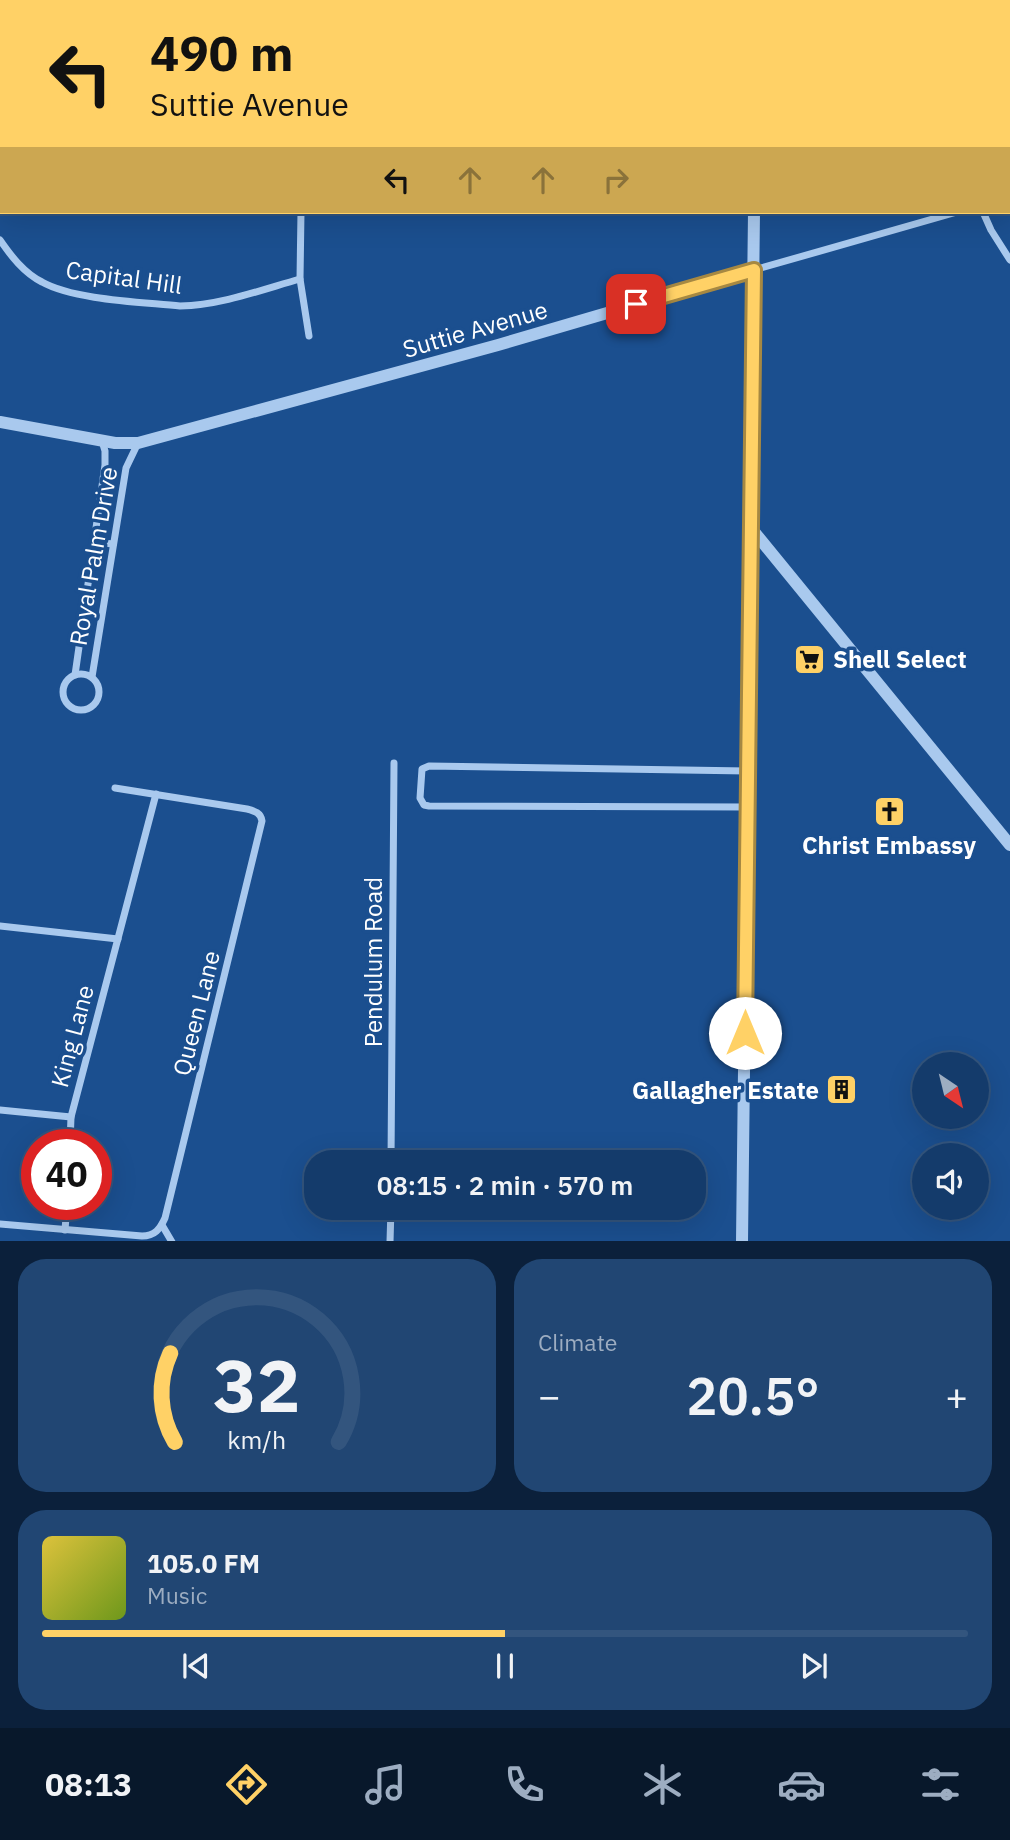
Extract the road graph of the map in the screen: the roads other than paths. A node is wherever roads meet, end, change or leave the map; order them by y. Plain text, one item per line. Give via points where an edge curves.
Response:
1 (301, 214) edge
2 (754, 214) edge
3 (950, 214) edge
4 (983, 214) edge
5 (0, 240) edge
6 (1010, 260) edge
7 (754, 270) junction
8 (300, 279) junction
9 (309, 336) dead end
10 (0, 422) edge
11 (102, 441) junction
12 (138, 443) junction
13 (751, 528) junction
14 (94, 542) junction
15 (113, 544) junction
16 (75, 675) junction
17 (92, 677) junction
18 (394, 763) dead end
19 (747, 771) junction
20 (115, 788) dead end
21 (156, 794) junction
22 (747, 807) junction
23 (1010, 845) edge
24 (0, 926) edge
25 (118, 939) junction
26 (0, 1110) edge
27 (71, 1117) junction
28 (71, 1129) edge
29 (391, 1150) edge
30 (66, 1220) edge
31 (391, 1220) edge
32 (0, 1224) edge
33 (162, 1225) junction
34 (65, 1230) junction
35 (155, 1238) edge
36 (172, 1241) edge
37 (390, 1241) edge
38 (742, 1241) edge

1 - 8 street
2 - 7 street
3 - 7 street, Suttie Avenue
4 - 6 street
5 - 8 street, Capital Hill via 40,282 86,295 195,306
7 - 12 street, Suttie Avenue
7 - 13 street
8 - 9 street
10 - 11 street, Suttie Avenue
11 - 12 street, Suttie Avenue
11 - 14 street, Royal Palm Drive via 106,461
12 - 15 street, Royal Palm Drive via 126,468
13 - 19 street
13 - 23 street
14 - 15 street
14 - 16 street, Royal Palm Drive
15 - 17 street, Royal Palm Drive
16 - 17 street
16 - 17 street via 62,693 76,710 90,708 97,701 99,688
18 - 29 street, Pendulum Road
19 - 22 street
19 - 22 street via 429,765 422,769 420,798 429,806
20 - 21 street
21 - 25 street, King Lane
21 - 33 street, Queen Lane via 255,811 262,821
22 - 38 street
24 - 25 street
25 - 27 street, King Lane
26 - 27 street
27 - 28 street, King Lane
30 - 34 street
31 - 37 street
32 - 34 street
33 - 35 street
33 - 36 street
34 - 35 street

